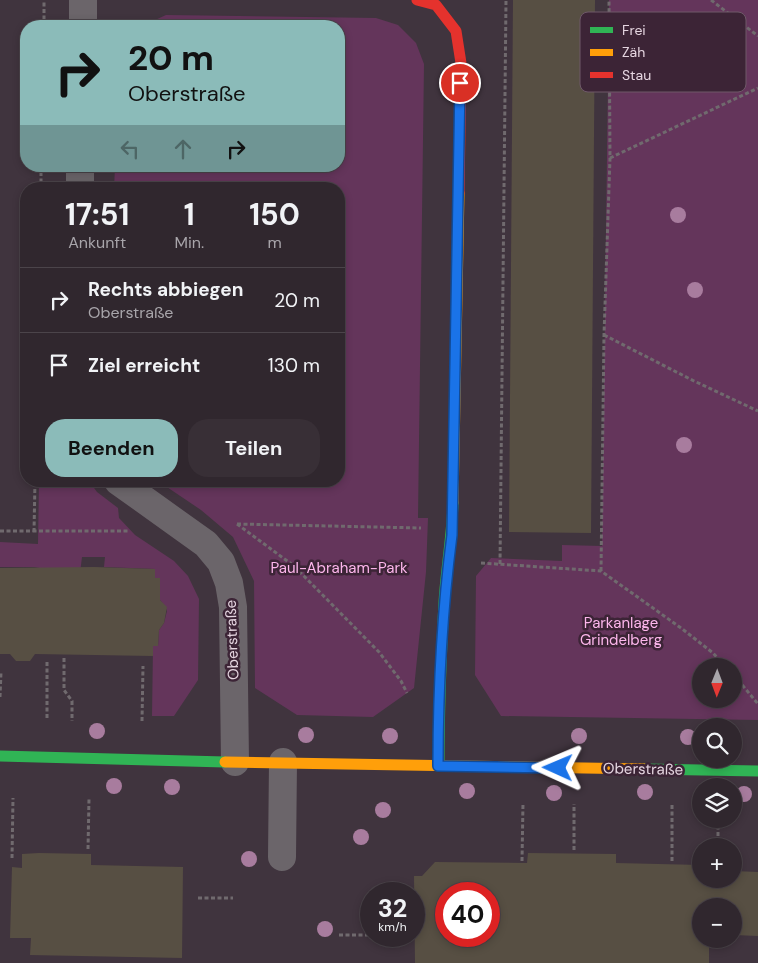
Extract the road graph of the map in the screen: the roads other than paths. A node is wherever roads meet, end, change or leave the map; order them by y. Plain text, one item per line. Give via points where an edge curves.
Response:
1 (83, 0) edge
2 (417, 0) edge
3 (83, 20) edge
4 (126, 487) edge
5 (0, 756) edge
6 (235, 762) junction
7 (283, 762) junction
8 (438, 766) junction
9 (758, 771) edge
10 (282, 857) dead end

1 - 3 street
2 - 8 street via 436,5 456,31 461,63 452,535 444,600
4 - 6 street, Oberstraße via 206,544 220,562 229,583 233,608
5 - 6 street, Oberstraße
6 - 7 street, Oberstraße
7 - 8 street, Oberstraße
7 - 10 street
8 - 9 street, Oberstraße

